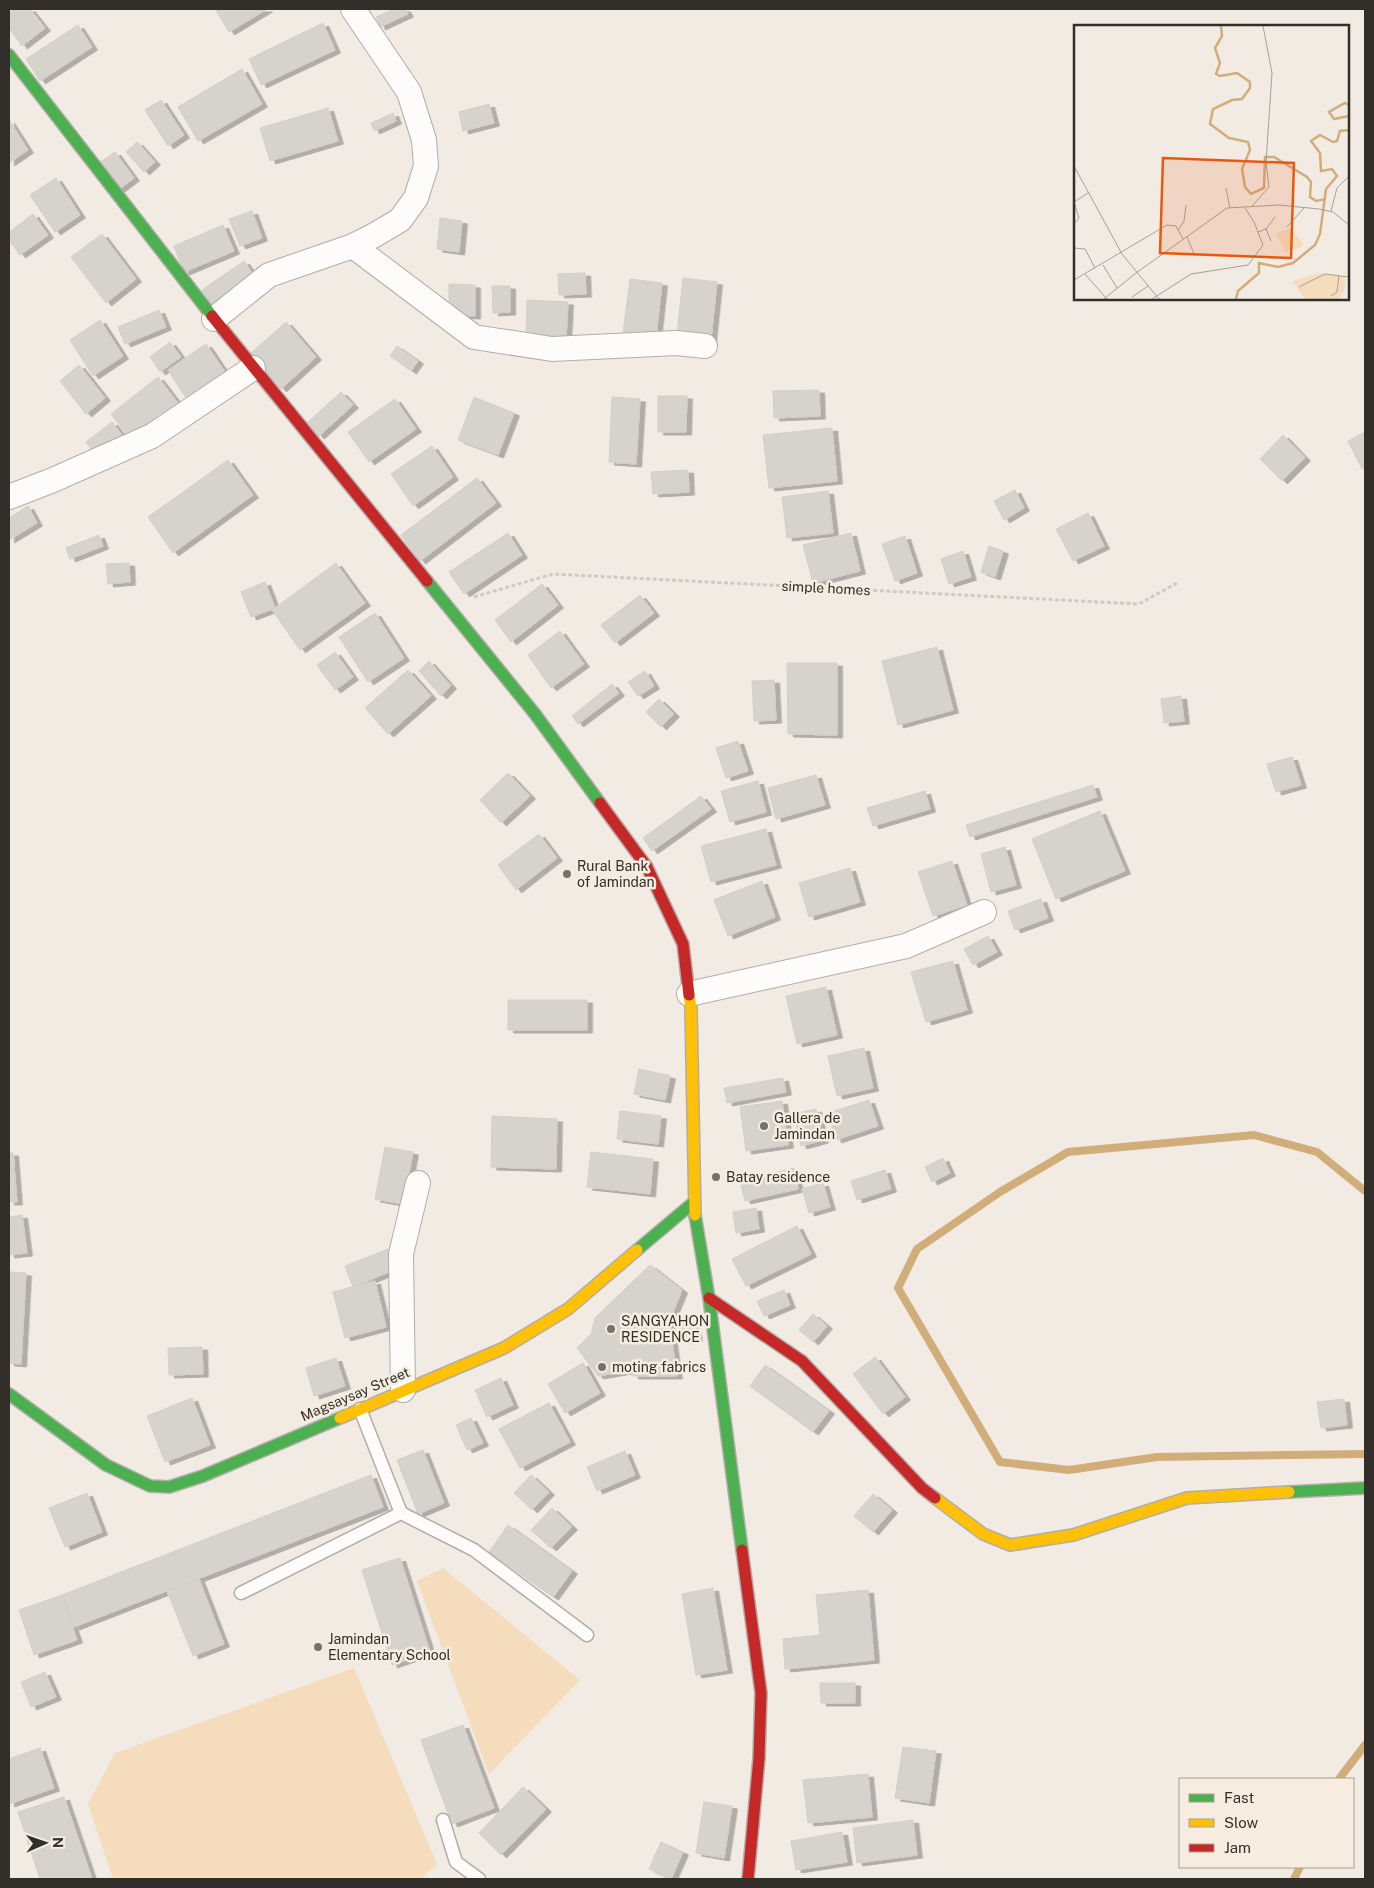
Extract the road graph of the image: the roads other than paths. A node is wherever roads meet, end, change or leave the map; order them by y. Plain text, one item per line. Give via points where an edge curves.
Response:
1 (353, 9) edge
2 (9, 55) edge
3 (353, 246) junction
4 (214, 319) junction
5 (705, 346) dead end
6 (254, 368) junction
7 (9, 497) edge
8 (984, 912) dead end
9 (689, 994) junction
10 (418, 1183) dead end
11 (694, 1202) junction
12 (709, 1298) junction
13 (403, 1390) junction
14 (9, 1394) edge
15 (360, 1409) junction
16 (1365, 1488) edge
17 (401, 1513) junction
18 (241, 1593) dead end
19 (586, 1635) dead end
20 (443, 1820) dead end
21 (479, 1879) edge
22 (748, 1879) edge

1 - 3 street via 409,92 424,140 426,166 416,198 400,220
2 - 4 main road
3 - 4 street via 269,275
3 - 5 street via 474,336 552,348 676,343
4 - 6 main road
6 - 7 street via 152,436
6 - 9 main road via 534,714 647,867 683,944
8 - 9 street via 906,946
9 - 11 main road
10 - 13 street via 401,1254
11 - 12 main road
11 - 13 main road, Magsaysay Street via 568,1308 504,1348
12 - 16 main road via 802,1361 922,1488 983,1534 1010,1545 1073,1535 1187,1498
12 - 22 main road via 761,1693 759,1758
13 - 15 main road, Magsaysay Street
14 - 15 main road, Magsaysay Street via 106,1465 150,1486 169,1487 203,1476
15 - 17 lane
17 - 18 lane
17 - 19 lane via 474,1550
20 - 21 lane via 456,1862

